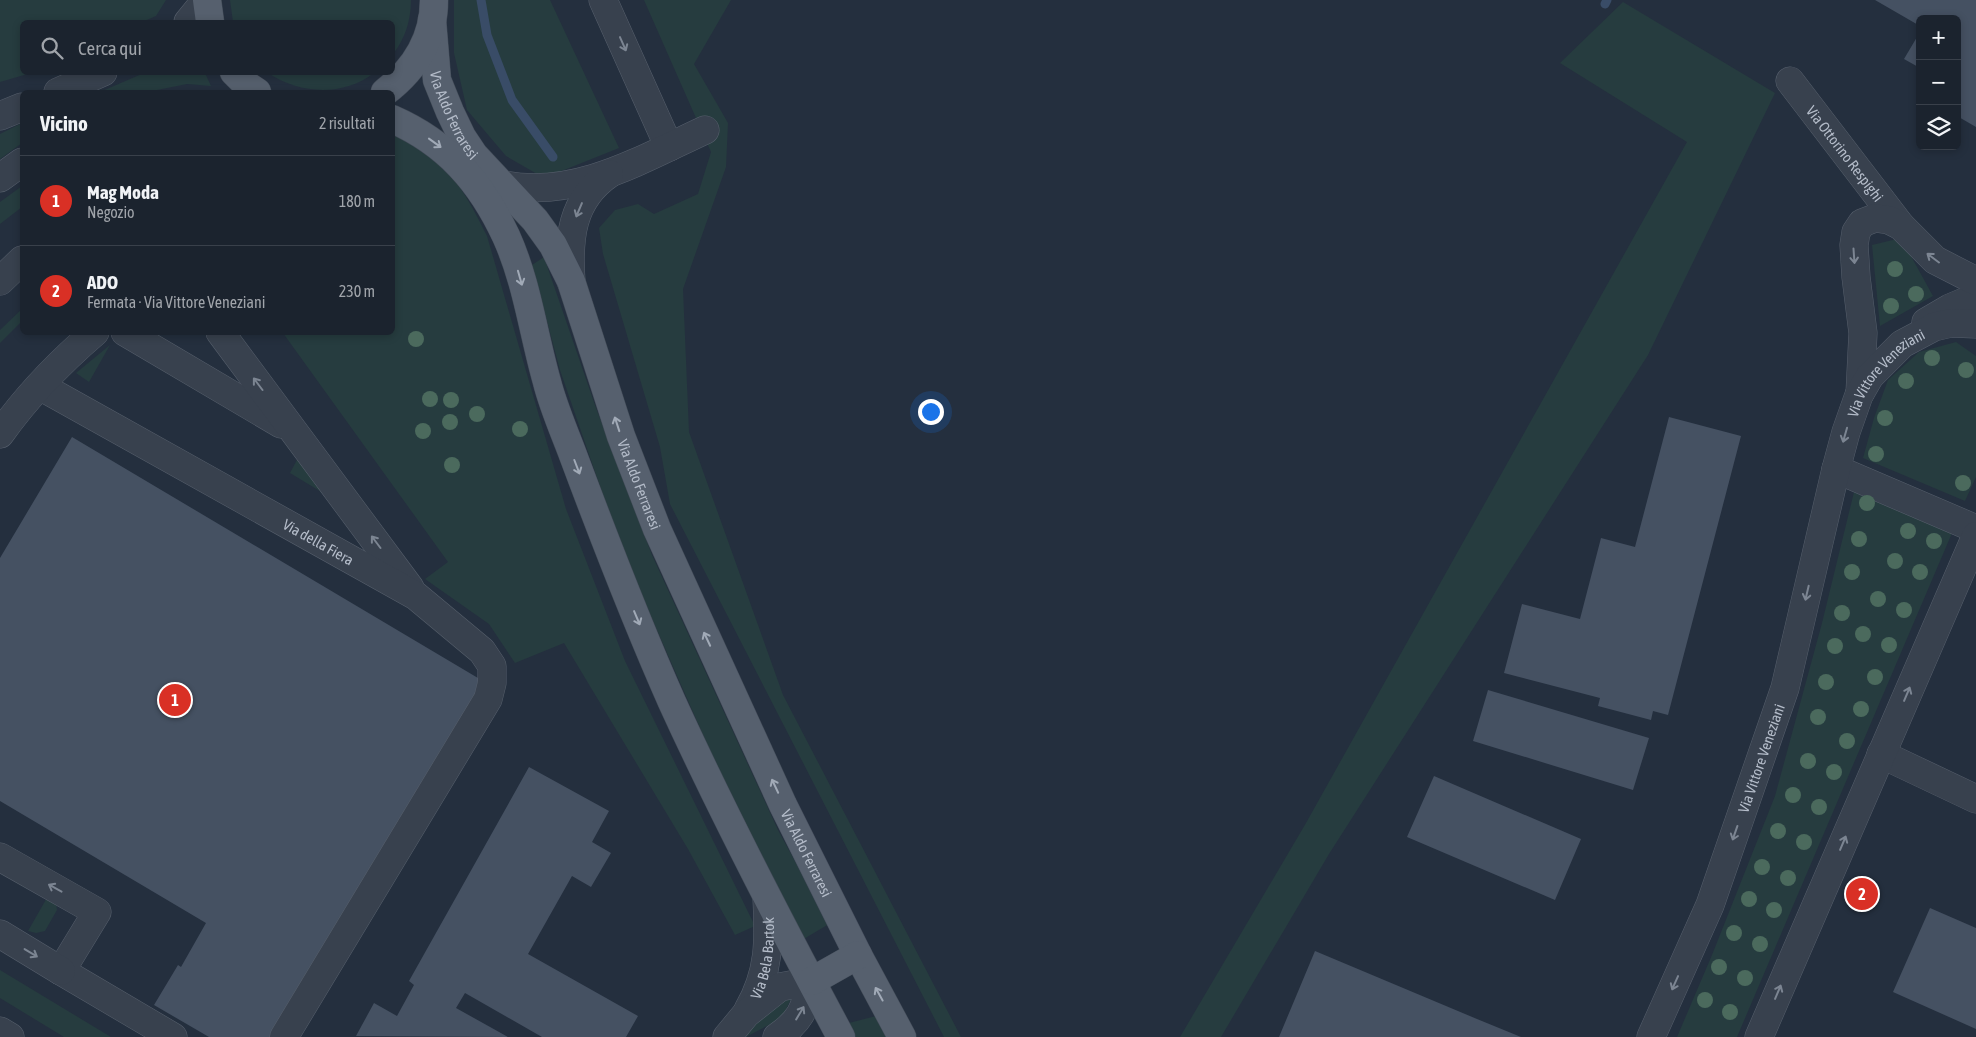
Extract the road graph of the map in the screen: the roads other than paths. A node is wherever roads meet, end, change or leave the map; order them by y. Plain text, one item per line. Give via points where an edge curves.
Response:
1 (207, 0) edge
2 (603, 0) edge
3 (433, 10) edge
4 (190, 20) edge
5 (210, 20) edge
6 (96, 75) edge
7 (237, 75) edge
8 (1790, 81) dead end
9 (62, 90) edge
10 (254, 90) edge
11 (388, 90) edge
12 (20, 108) edge
13 (0, 116) edge
14 (395, 121) edge
15 (705, 130) dead end
16 (669, 147) junction
17 (20, 163) edge
18 (610, 174) junction
19 (0, 178) edge
20 (504, 185) junction
21 (1901, 226) junction
22 (20, 262) edge
23 (0, 280) edge
24 (571, 281) junction
25 (1976, 281) edge
26 (1976, 298) edge
27 (1976, 324) edge
28 (92, 335) edge
29 (130, 335) edge
30 (222, 335) edge
31 (1902, 344) junction
32 (40, 386) junction
33 (1860, 395) junction
34 (292, 430) junction
35 (0, 434) edge
36 (1836, 469) junction
37 (1976, 529) edge
38 (1976, 536) edge
39 (416, 596) junction
40 (1882, 754) junction
41 (1976, 799) edge
42 (0, 857) edge
43 (767, 898) junction
44 (0, 934) edge
45 (858, 955) junction
46 (61, 971) junction
47 (812, 981) junction
48 (746, 1014) junction
49 (0, 1031) edge
50 (10, 1037) edge
51 (173, 1037) edge
52 (284, 1037) edge
53 (727, 1037) edge
54 (777, 1037) edge
55 (841, 1037) edge
56 (902, 1037) edge
57 (1651, 1037) edge
58 (1759, 1037) edge

1 - 4 street
1 - 5 main road
2 -> 16 street
3 - 11 main road, Via Aldo Ferraresi via 427,41 417,60
3 - 20 main road, Via Aldo Ferraresi via 437,80 474,155
6 - 9 street
7 - 10 main road
8 - 21 street, Via Ottorino Respighi
12 - 13 street
14 -> 43 main road, Via Aldo Ferraresi via 420,133 448,153 478,188 506,236 520,275 547,384 631,605 672,702
15 - 16 street
16 - 18 street
17 - 19 street
18 - 20 street via 550,188
18 -> 24 street via 595,184 579,208 569,255
20 - 24 main road, Via Aldo Ferraresi via 553,245
25 -> 21 street, Via Ottorino Respighi via 1935,260
21 -> 33 street, Via Ottorino Respighi via 1875,218 1862,223 1856,232 1856,277 1864,333
22 - 23 street
45 -> 24 main road, Via Aldo Ferraresi via 783,805 657,529 621,436
26 - 31 street via 1932,317
27 - 31 street, Via Vittore Veneziani via 1951,323 1934,327
28 - 32 street
29 - 34 street, Via della Fiera
34 -> 30 street, Via della Fiera
31 - 33 street, Via Vittore Veneziani via 1870,376
32 - 35 street
32 - 39 street, Via della Fiera
33 -> 36 street, Via Vittore Veneziani
39 -> 34 street, Via della Fiera
36 - 37 street
36 -> 57 street, Via Vittore Veneziani via 1785,688 1710,905
40 -> 38 street
39 - 52 street via 482,651 492,666 488,699
40 - 41 street
58 -> 40 street
46 -> 42 street via 97,912
43 - 47 main road, Via Aldo Ferraresi
43 - 48 street, Via Bela Bartok via 769,942 764,971
44 -> 46 street
45 - 47 main road
56 -> 45 main road, Via Aldo Ferraresi
46 - 51 street
47 - 48 street, Via Bela Bartok via 780,987
54 -> 47 street via 790,1028 803,1012
47 - 55 main road, Via Aldo Ferraresi
48 - 53 street, Via Bela Bartok
49 - 50 street

